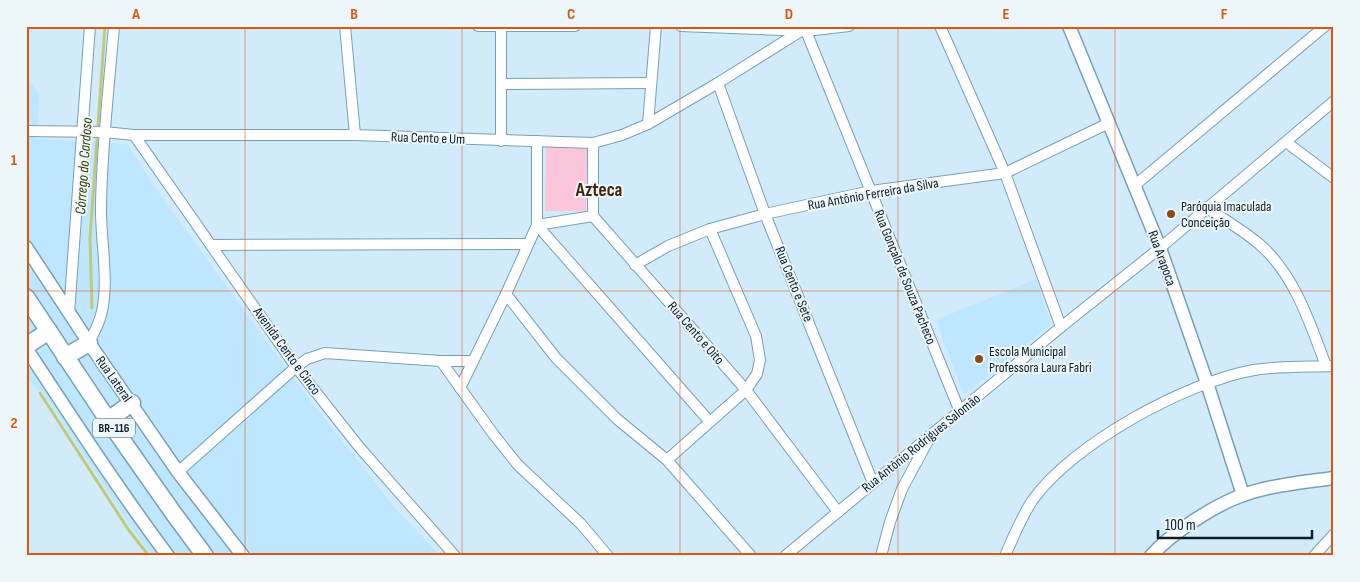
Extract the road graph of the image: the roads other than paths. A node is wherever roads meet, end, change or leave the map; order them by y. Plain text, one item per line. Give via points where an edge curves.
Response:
1 (90, 26) edge
2 (114, 26) edge
3 (345, 26) edge
4 (478, 26) edge
5 (575, 26) edge
6 (656, 26) edge
7 (681, 26) edge
8 (849, 26) edge
9 (940, 26) edge
10 (1069, 26) edge
11 (1325, 26) edge
12 (501, 27) edge
13 (819, 28) edge
14 (804, 31) junction
15 (651, 83) junction
16 (501, 84) junction
17 (718, 84) junction
18 (1334, 101) edge
19 (1109, 123) junction
20 (648, 124) junction
21 (26, 131) edge
22 (82, 132) junction
23 (104, 132) junction
24 (134, 135) junction
25 (355, 135) junction
26 (501, 141) junction
27 (537, 141) junction
28 (1286, 142) junction
29 (593, 143) junction
30 (1005, 173) junction
31 (1334, 178) edge
32 (1134, 186) junction
33 (871, 191) junction
34 (1207, 208) junction
35 (766, 214) junction
36 (593, 216) junction
37 (537, 225) junction
38 (710, 229) junction
39 (528, 244) junction
40 (212, 245) junction
41 (26, 247) edge
42 (1160, 248) junction
43 (635, 264) junction
44 (506, 294) junction
45 (26, 297) edge
46 (69, 312) junction
47 (1061, 327) junction
48 (49, 331) junction
49 (89, 342) junction
50 (26, 347) edge
51 (65, 357) junction
52 (441, 361) junction
53 (473, 361) junction
54 (1330, 366) edge
55 (296, 367) junction
56 (1207, 383) junction
57 (460, 388) junction
58 (746, 390) junction
59 (132, 403) junction
60 (960, 412) junction
61 (108, 420) junction
62 (709, 421) junction
63 (932, 434) junction
64 (667, 460) junction
65 (178, 472) junction
66 (1334, 478) edge
67 (873, 483) junction
68 (1243, 495) junction
69 (838, 512) junction
70 (1334, 534) edge
71 (168, 556) edge
72 (206, 556) edge
73 (243, 556) edge
74 (455, 556) edge
75 (608, 556) edge
76 (751, 556) edge
77 (785, 556) edge
78 (881, 556) edge
79 (1005, 556) edge
80 (1151, 556) edge
81 (1314, 556) edge

1 - 22 street
2 - 23 street
3 - 25 street
4 - 12 street
5 - 12 street
6 - 15 street
7 - 14 street
8 - 13 street
9 - 30 street
10 - 19 street, Rua Arapoca
11 - 32 street
12 - 16 street
13 - 14 street
14 - 17 street, Rua Cento e Um
14 - 33 street, Rua Gonçalo de Souza Pacheco
15 - 16 street
15 - 20 street
16 - 26 street
17 - 20 street, Rua Cento e Um
17 - 35 street, Rua Cento e Sete
18 - 28 street, Rua Antônio Rodrigues Salomão
19 - 30 street, Rua Antônio Ferreira da Silva
19 - 32 street, Rua Arapoca
20 - 29 street, Rua Cento e Um
21 - 22 street, Rua Cento e Um
22 - 23 street, Rua Cento e Um
22 - 46 street
23 - 24 street, Rua Cento e Um
23 - 49 street via 101,206 103,301 101,315
24 - 25 street, Rua Cento e Um
24 - 40 street, Avenida Cento e Cinco
25 - 26 street, Rua Cento e Um
26 - 27 street, Rua Cento e Um
27 - 29 street, Rua Cento e Um
27 - 37 street
28 - 31 street
28 - 34 street, Rua Antônio Rodrigues Salomão
29 - 36 street
30 - 33 street, Rua Antônio Ferreira da Silva
30 - 47 street
32 - 42 street, Rua Arapoca
33 - 35 street, Rua Antônio Ferreira da Silva
33 - 60 street, Rua Gonçalo de Souza Pacheco
34 - 42 street, Rua Antônio Rodrigues Salomão
34 - 54 street via 1258,242 1278,264 1298,297
35 - 38 street, Rua Antônio Ferreira da Silva
35 - 67 street, Rua Cento e Sete
36 - 37 street
36 - 43 street, Rua Cento e Oito
37 - 39 street
37 - 62 street
38 - 43 street, Rua Antônio Ferreira da Silva
38 - 58 street via 759,347 757,374
39 - 40 street
39 - 44 street
40 - 55 street, Avenida Cento e Cinco
41 - 46 street, Rua Lateral
42 - 47 street, Rua Antônio Rodrigues Salomão
42 - 56 street, Rua Arapoca
43 - 58 street, Rua Cento e Oito
44 - 53 street
44 - 64 street via 544,344 575,377 617,419
45 - 48 highway, BR-116
46 - 49 street, Rua Lateral
47 - 60 street, Rua Antônio Rodrigues Salomão
48 - 50 highway
48 - 51 highway, BR-116
49 - 51 highway
49 - 59 street, Rua Lateral
50 - 71 street via 76,426
51 - 61 highway, BR-116
52 - 53 street
52 - 55 street via 325,353
52 - 57 street
53 - 57 street
54 - 56 street via 1256,370
55 - 65 street
55 - 74 street, Avenida Cento e Cinco via 360,448
56 - 68 street, Rua Arapoca
56 - 79 street via 1123,424 1055,474 1032,502
57 - 75 street via 518,465 581,524
58 - 62 street
58 - 69 street, Rua Cento e Oito
59 - 61 highway
59 - 65 street, Rua Lateral
60 - 63 street, Rua Antônio Rodrigues Salomão
61 - 72 highway, BR-116
62 - 64 street
63 - 67 street, Rua Antônio Rodrigues Salomão
63 - 78 street via 902,489
64 - 76 street
65 - 73 street, Rua Lateral
66 - 68 street
67 - 69 street, Rua Antônio Rodrigues Salomão
68 - 80 street via 1202,516
69 - 77 street, Rua Antônio Rodrigues Salomão
70 - 81 street

